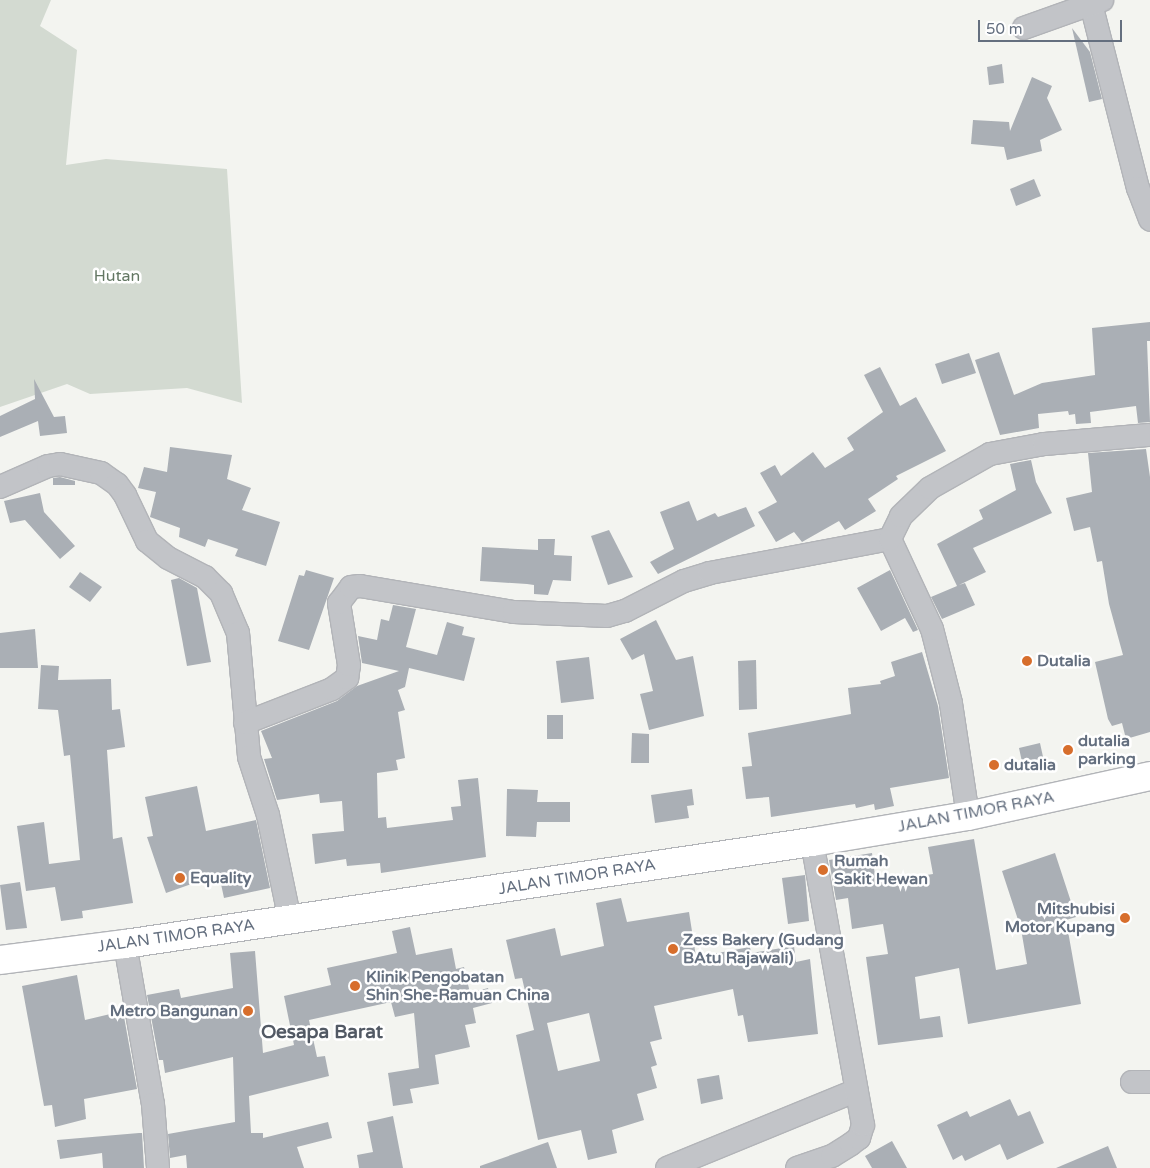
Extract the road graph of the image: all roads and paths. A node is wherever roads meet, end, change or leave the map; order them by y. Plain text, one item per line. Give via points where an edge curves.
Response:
1 (1095, 2) edge
2 (1024, 28) dead end
3 (1150, 220) edge
4 (1150, 435) edge
5 (0, 487) edge
6 (890, 539) junction
7 (245, 724) junction
8 (1150, 776) edge
9 (968, 816) junction
10 (812, 842) junction
11 (290, 920) junction
12 (125, 944) junction
13 (0, 960) edge
14 (857, 1090) junction
15 (158, 1168) edge
16 (667, 1168) edge
17 (797, 1168) edge

1 - 2 street
1 - 3 street via 1138,188
4 - 6 street via 1044,444 990,454 967,465 912,502
5 - 7 street via 60,464 101,473 117,484 147,541 168,558 205,578 226,602 238,632
6 - 7 street via 710,573 684,581 625,611 607,616 514,612 351,587 340,603 349,665 347,678 332,689
6 - 9 street via 922,602 934,637 951,703
7 - 11 street via 249,757 268,816
8 - 9 highway, JALAN TIMOR RAYA
9 - 10 highway, JALAN TIMOR RAYA
10 - 11 highway, JALAN TIMOR RAYA
10 - 14 street
11 - 12 highway, JALAN TIMOR RAYA
12 - 13 highway, JALAN TIMOR RAYA
12 - 15 street via 152,1104
14 - 16 street
14 - 17 street via 864,1125 859,1138 832,1156

